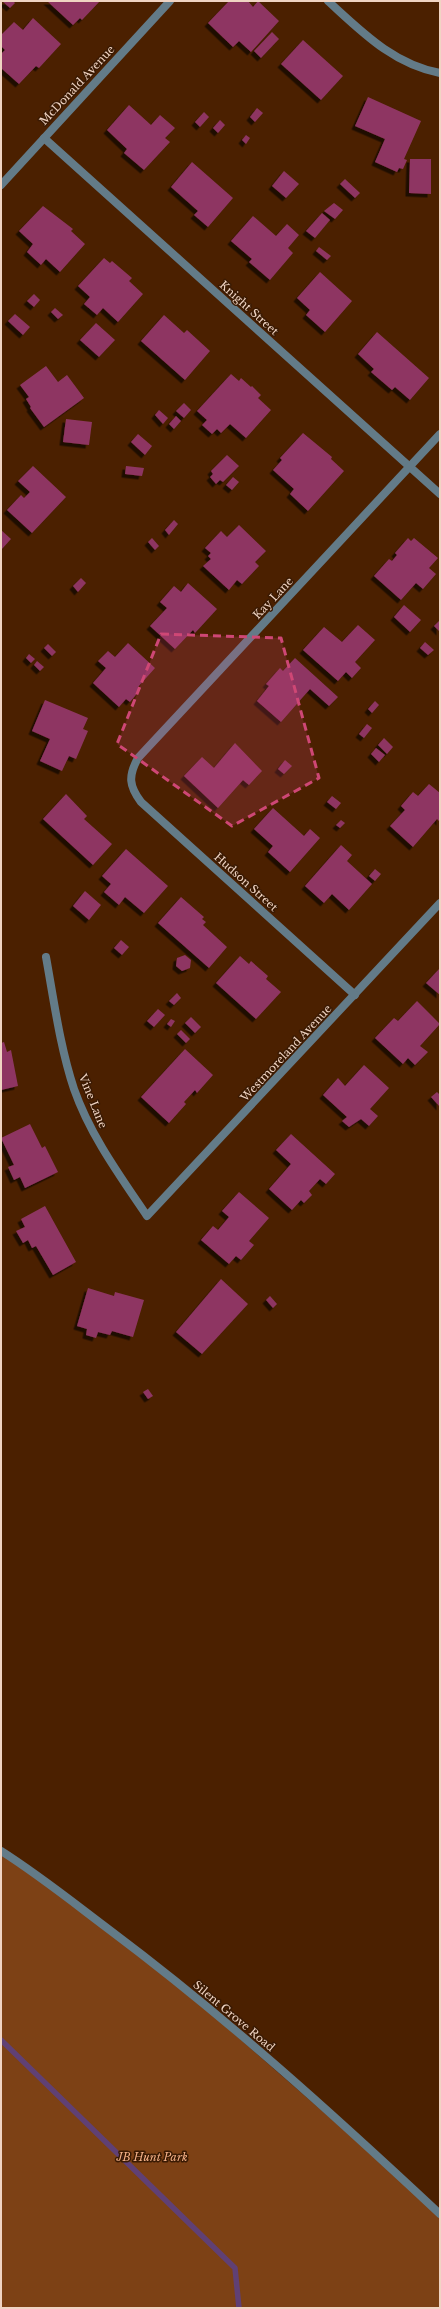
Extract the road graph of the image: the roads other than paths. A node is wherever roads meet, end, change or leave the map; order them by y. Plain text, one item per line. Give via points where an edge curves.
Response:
1 (170, 1) edge
2 (328, 1) edge
3 (440, 73) edge
4 (44, 138) junction
5 (1, 185) edge
6 (440, 434) edge
7 (410, 468) junction
8 (440, 494) edge
9 (130, 780) joint
10 (440, 903) edge
11 (46, 957) dead end
12 (355, 995) junction
13 (147, 1216) joint
14 (1, 1851) edge
15 (440, 2214) edge

1 - 4 street, McDonald Avenue
2 - 3 street via 375,43 398,59
4 - 5 street, McDonald Avenue
4 - 7 street, Knight Street
6 - 7 street, Kay Lane
7 - 8 street, Knight Street
7 - 9 street, Kay Lane via 138,758 131,770
9 - 12 street, Hudson Street via 133,791 141,802
10 - 12 street, Westmoreland Avenue
11 - 13 street, Vine Lane via 58,1024 74,1089 106,1155
12 - 13 street, Westmoreland Avenue
14 - 15 street, Silent Grove Road via 154,1964 234,2029 335,2116

